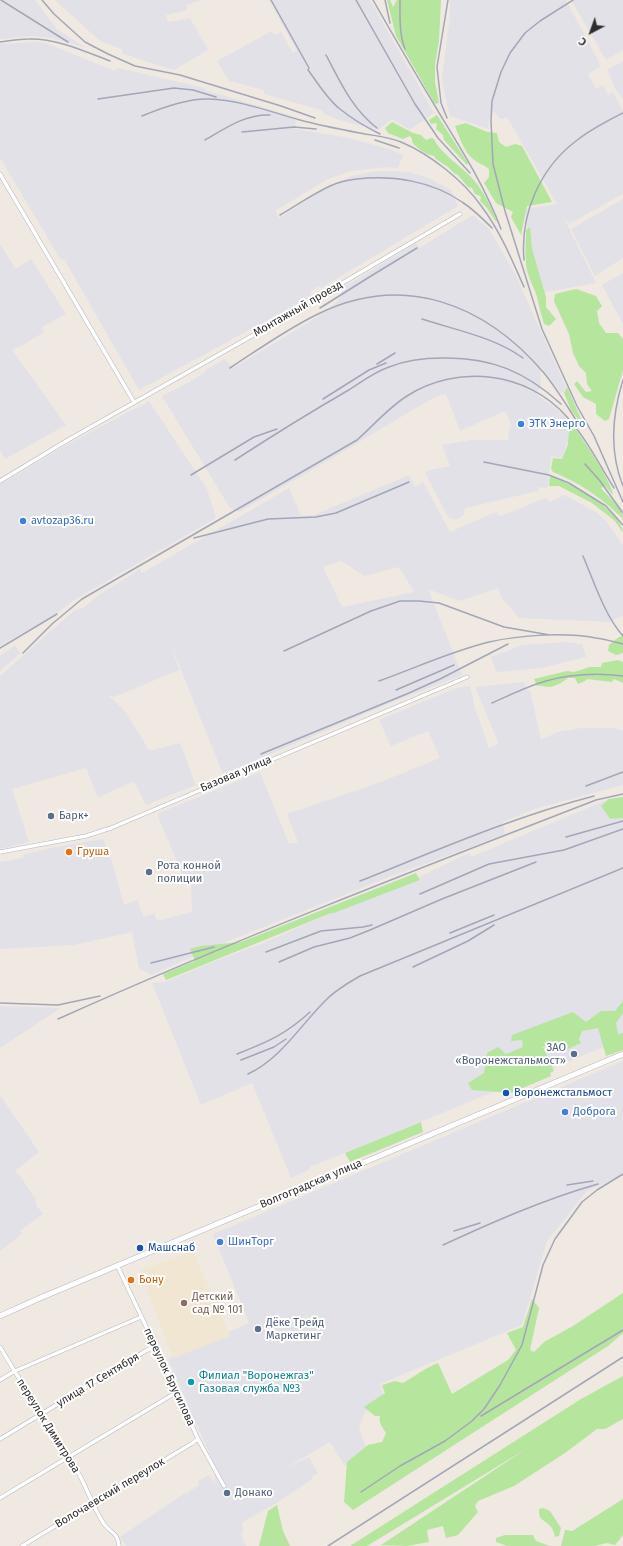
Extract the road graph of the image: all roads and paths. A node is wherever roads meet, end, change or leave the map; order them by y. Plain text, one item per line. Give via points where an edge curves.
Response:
1 (0, 174) edge
2 (460, 214) dead end
3 (134, 402) junction
4 (0, 481) edge
5 (467, 677) dead end
6 (0, 852) edge
7 (623, 1054) edge
8 (117, 1265) junction
9 (0, 1316) edge
10 (141, 1317) junction
11 (0, 1347) edge
12 (155, 1347) junction
13 (15, 1371) junction
14 (0, 1380) edge
15 (178, 1392) junction
16 (40, 1415) junction
17 (0, 1438) edge
18 (198, 1439) junction
19 (68, 1457) junction
20 (224, 1486) dead end
21 (0, 1498) edge
22 (92, 1503) junction
23 (22, 1546) edge
24 (119, 1546) edge

1 - 3 street
2 - 3 street, Монтажный проезд
3 - 4 street, Монтажный проезд
5 - 6 street, Базовая улица via 111,828 86,836
7 - 8 main road, Волгоградская улица
8 - 9 main road, Волгоградская улица
8 - 10 street, переулок Брусилова
10 - 12 street, переулок Брусилова
10 - 13 street
11 - 13 street, переулок Димитрова
12 - 15 street, переулок Брусилова
12 - 16 street, улица 17 Сентября
13 - 14 street
13 - 16 street, переулок Димитрова
15 - 18 street, переулок Брусилова
15 - 19 street
16 - 17 street, улица 17 Сентября
16 - 19 street, переулок Димитрова
18 - 20 street, переулок Брусилова
18 - 22 street, Волочаевский переулок
19 - 21 street
19 - 22 street, переулок Димитрова via 73,1462
22 - 23 street, Волочаевский переулок
22 - 24 street, переулок Димитрова via 105,1526 116,1536

